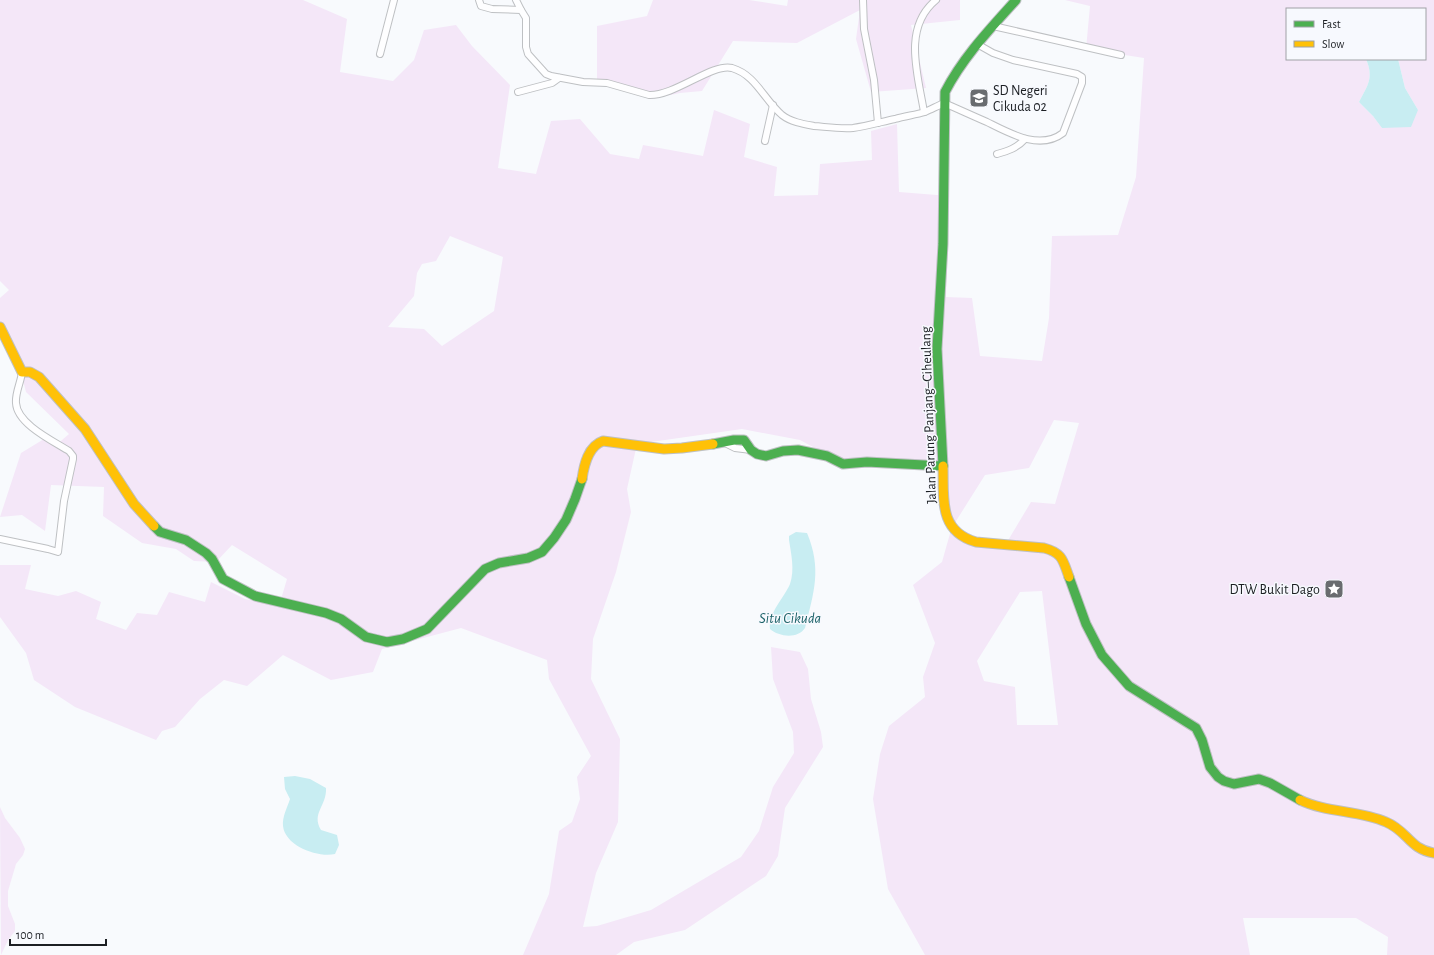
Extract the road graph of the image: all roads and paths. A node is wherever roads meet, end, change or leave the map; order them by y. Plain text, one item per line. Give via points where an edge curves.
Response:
1 (394, 0) edge
2 (479, 0) edge
3 (516, 0) edge
4 (863, 0) edge
5 (936, 0) edge
6 (1016, 0) edge
7 (521, 10) junction
8 (993, 26) junction
9 (976, 44) junction
10 (380, 54) dead end
11 (1121, 55) dead end
12 (559, 78) junction
13 (518, 92) dead end
14 (944, 103) junction
15 (773, 105) junction
16 (924, 112) junction
17 (878, 124) junction
18 (1025, 139) junction
19 (765, 141) dead end
20 (997, 154) dead end
21 (0, 327) edge
22 (22, 372) junction
23 (943, 466) junction
24 (0, 539) edge
25 (1434, 853) edge

1 - 10 street
2 - 7 street via 481,6 492,9
3 - 7 street
4 - 17 street via 864,29 874,80
5 - 16 street via 920,19 914,50
6 - 8 street, Jalan Parung Panjang–Ciheulang
7 - 12 street via 526,18 528,54 546,74
8 - 9 street, Jalan Parung Panjang–Ciheulang
8 - 11 street
9 - 14 street, Jalan Parung Panjang–Ciheulang via 952,77 945,92
9 - 18 street via 1013,60 1082,77 1063,133 1042,141
12 - 13 street via 552,83
12 - 15 street via 607,83 656,95 711,72 731,68 747,75
14 - 16 street
14 - 18 street
14 - 23 street, Jalan Parung Panjang–Ciheulang via 943,244 937,349
15 - 17 street via 786,118 804,124 853,128
15 - 19 street
16 - 17 street
18 - 20 street via 1013,149
21 - 22 street
22 - 23 street via 39,376 85,429 134,504 147,519 160,532 186,540 206,553 223,579 255,596 314,609 341,619 366,637 387,642 403,639 427,629 491,565 531,558 546,548 558,532 578,492 586,459 596,444 603,441 669,449 692,448 734,438 744,440 751,450 766,456 782,450 798,450 827,456 844,464 867,462
22 - 24 street via 16,398 17,410 29,426 69,451 73,459 64,500 58,552
23 - 25 street, Jalan Parung Panjang–Ciheulang via 945,513 957,532 976,542 1044,548 1058,552 1086,624 1102,655 1130,686 1196,728 1202,738 1209,764 1218,778 1235,784 1260,779 1315,806 1367,816 1392,825 1414,846 1425,852

